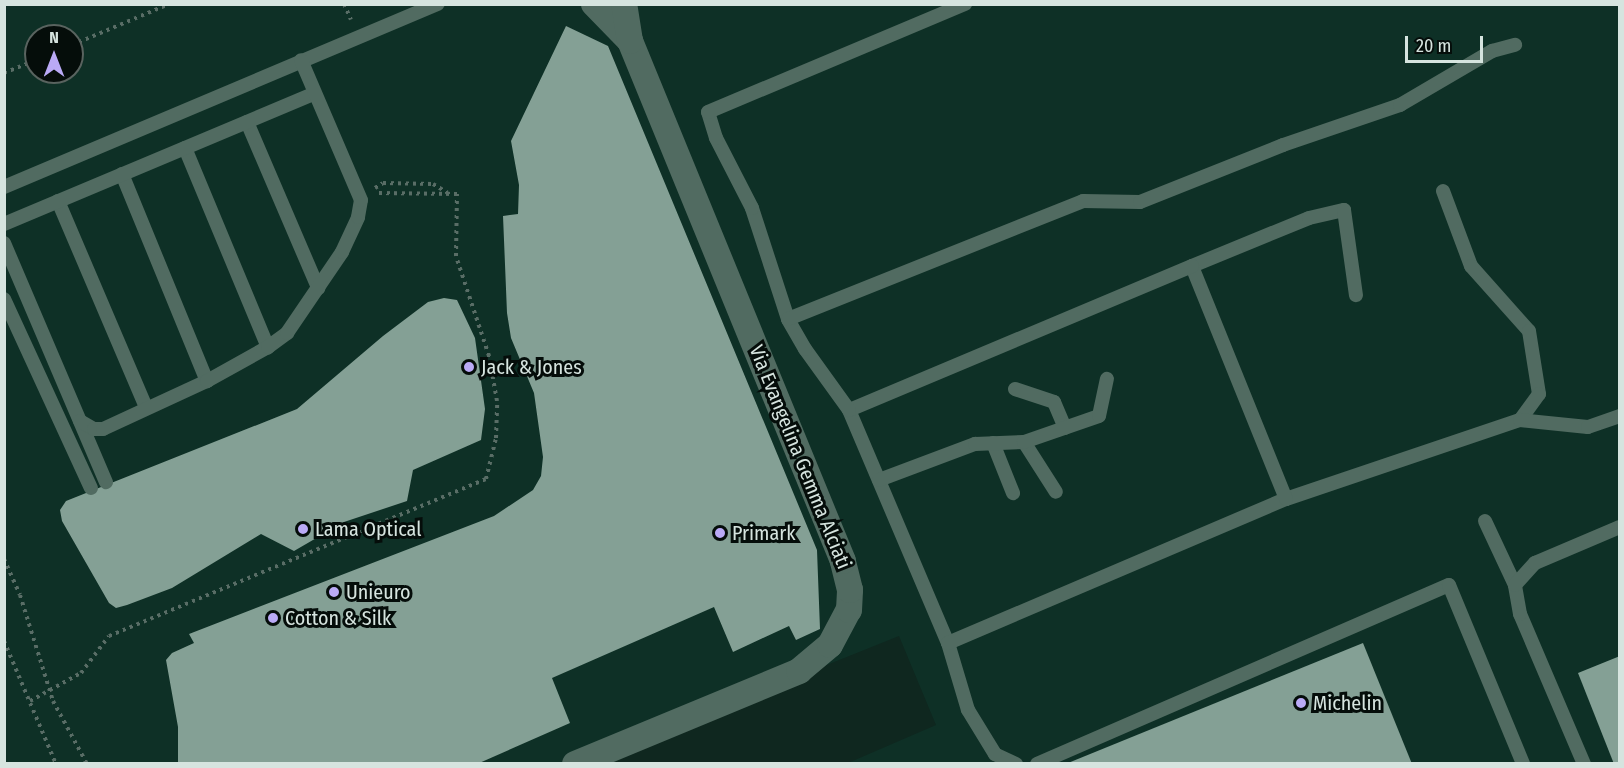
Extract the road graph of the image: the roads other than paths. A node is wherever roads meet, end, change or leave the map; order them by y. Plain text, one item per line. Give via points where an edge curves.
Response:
1 (438, 4) edge
2 (594, 4) edge
3 (624, 4) edge
4 (964, 4) edge
5 (630, 41) junction
6 (1515, 45) dead end
7 (300, 60) junction
8 (314, 94) junction
9 (247, 122) junction
10 (184, 148) junction
11 (122, 174) junction
12 (4, 187) edge
13 (1443, 191) dead end
14 (58, 201) junction
15 (4, 224) edge
16 (4, 243) edge
17 (1192, 266) junction
18 (318, 288) junction
19 (1356, 295) dead end
20 (4, 299) edge
21 (789, 320) junction
22 (268, 347) junction
23 (1107, 379) dead end
24 (207, 381) junction
25 (1015, 389) dead end
26 (146, 406) junction
27 (849, 410) junction
28 (1620, 416) edge
29 (1520, 420) junction
30 (80, 421) junction
31 (1065, 428) junction
32 (1024, 442) junction
33 (993, 443) junction
34 (879, 480) junction
35 (106, 482) dead end
36 (91, 488) dead end
37 (1056, 492) dead end
38 (1013, 493) dead end
39 (1286, 499) junction
40 (1485, 521) dead end
41 (1620, 528) edge
42 (1515, 585) junction
43 (948, 643) junction
44 (993, 759) edge
45 (574, 764) edge
46 (1016, 764) edge
47 (1037, 764) edge
48 (1523, 764) edge
49 (1584, 764) edge

1 - 7 lane
2 - 5 street, Via Evangelina Gemma Alciati
3 - 5 street, Via Evangelina Gemma Alciati
4 - 21 lane via 708,112 716,138 752,208
5 - 45 street, Via Evangelina Gemma Alciati via 834,536 850,590 849,610 830,645 799,671
6 - 21 lane via 1492,51 1400,105 1283,145 1140,202 1083,201
7 - 8 lane
7 - 12 lane
8 - 9 lane
8 - 18 lane via 361,209 342,252
9 - 10 lane
9 - 18 lane
10 - 11 lane
10 - 22 lane
11 - 14 lane
11 - 24 lane
13 - 29 lane via 1471,267 1529,331 1539,394
14 - 15 lane
14 - 26 lane
16 - 30 lane
17 - 19 lane via 1309,218 1344,210
17 - 27 lane
17 - 39 lane
18 - 22 lane via 287,333
20 - 36 lane
21 - 27 lane
22 - 24 lane
23 - 31 lane via 1099,416
24 - 26 lane
25 - 31 lane via 1054,402
26 - 30 lane via 103,429
27 - 34 lane
28 - 29 lane via 1588,427
29 - 39 lane
30 - 35 lane
31 - 32 lane
32 - 33 lane
32 - 37 lane
33 - 34 lane via 975,444
33 - 38 lane
34 - 43 lane
39 - 43 lane
40 - 42 lane
41 - 42 lane via 1535,563
42 - 49 lane via 1520,614
43 - 44 lane via 968,710
44 - 46 lane
47 - 48 lane via 1449,585

